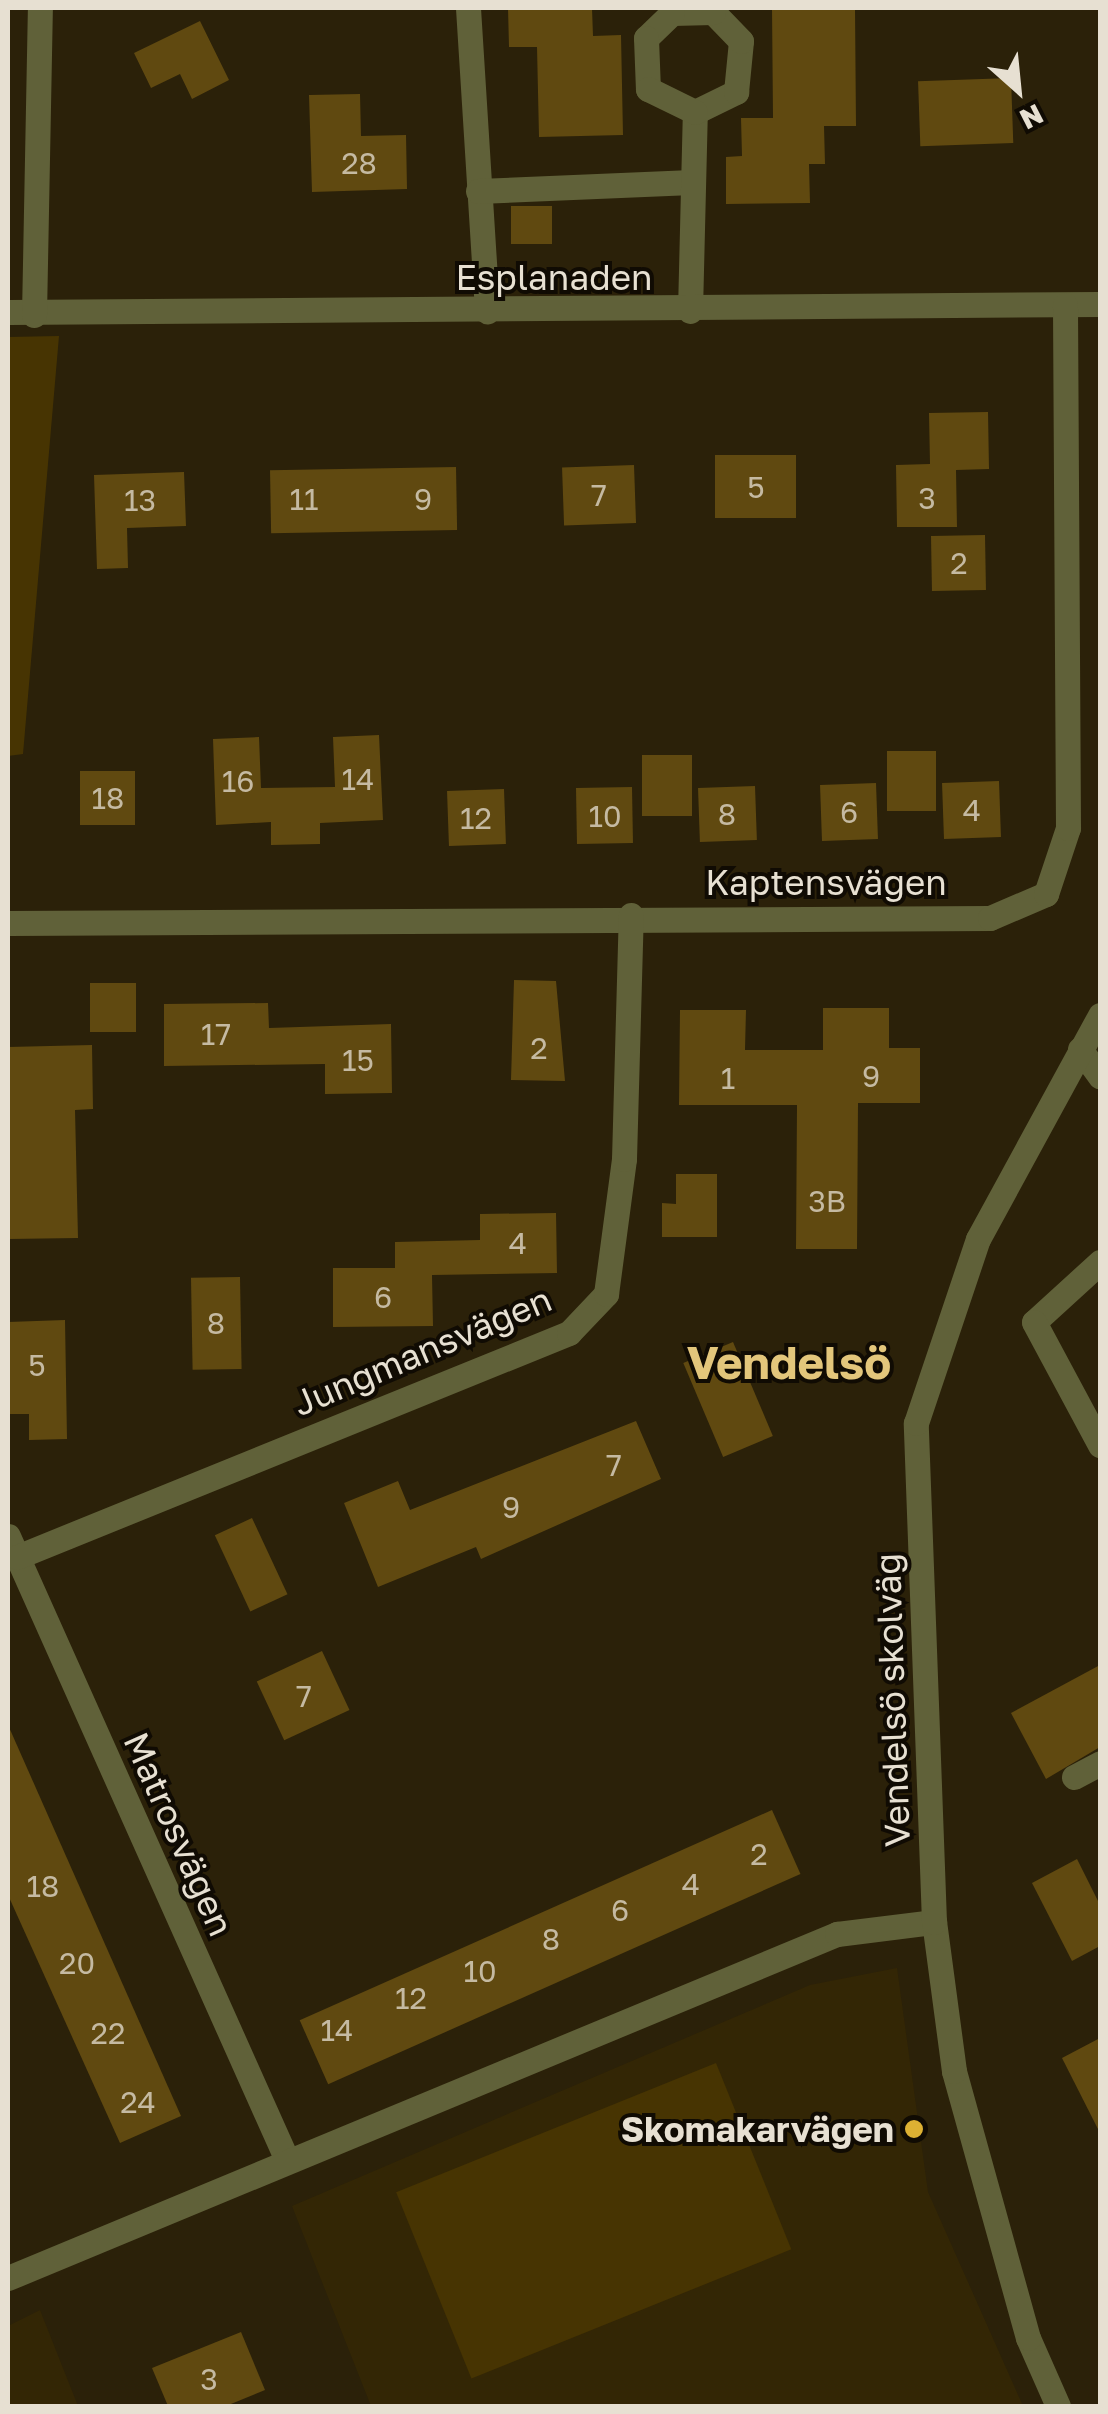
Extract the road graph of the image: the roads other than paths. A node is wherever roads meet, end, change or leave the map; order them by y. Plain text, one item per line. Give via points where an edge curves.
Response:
1 (40, 8) edge
2 (468, 8) edge
3 (695, 112) junction
4 (692, 182) junction
5 (478, 191) junction
6 (1100, 304) edge
7 (1066, 305) junction
8 (690, 311) junction
9 (8, 312) edge
10 (487, 312) junction
11 (34, 315) junction
12 (631, 916) junction
13 (8, 923) edge
14 (1100, 1015) edge
15 (1080, 1049) junction
16 (1100, 1077) edge
17 (1100, 1262) edge
18 (1100, 1444) edge
19 (12, 1546) edge
20 (1100, 1763) edge
21 (1074, 1777) dead end
22 (934, 1922) junction
23 (287, 2160) junction
24 (8, 2278) edge
25 (1058, 2406) edge

1 - 11 street
2 - 5 street
3 - 3 street via 736,92 741,40 712,12 672,13 646,38 648,90
3 - 4 street
4 - 5 street
4 - 8 street
5 - 10 street
6 - 7 street, Esplanaden
7 - 8 street, Esplanaden
7 - 12 street, Kaptensvägen via 1068,828 1046,894 990,918
8 - 10 street, Esplanaden
9 - 11 street, Esplanaden
10 - 11 street, Esplanaden
12 - 13 street, Kaptensvägen
12 - 19 street, Jungmansvägen via 624,1159 606,1294 569,1333
14 - 15 street, Vendelsö skolväg
15 - 16 street
15 - 22 street, Vendelsö skolväg via 978,1238 916,1423
17 - 18 street via 1034,1322
19 - 23 street, Matrosvägen
20 - 21 street
22 - 23 street via 838,1934
22 - 25 street, Vendelsö skolväg via 954,2071 986,2200
23 - 24 street

